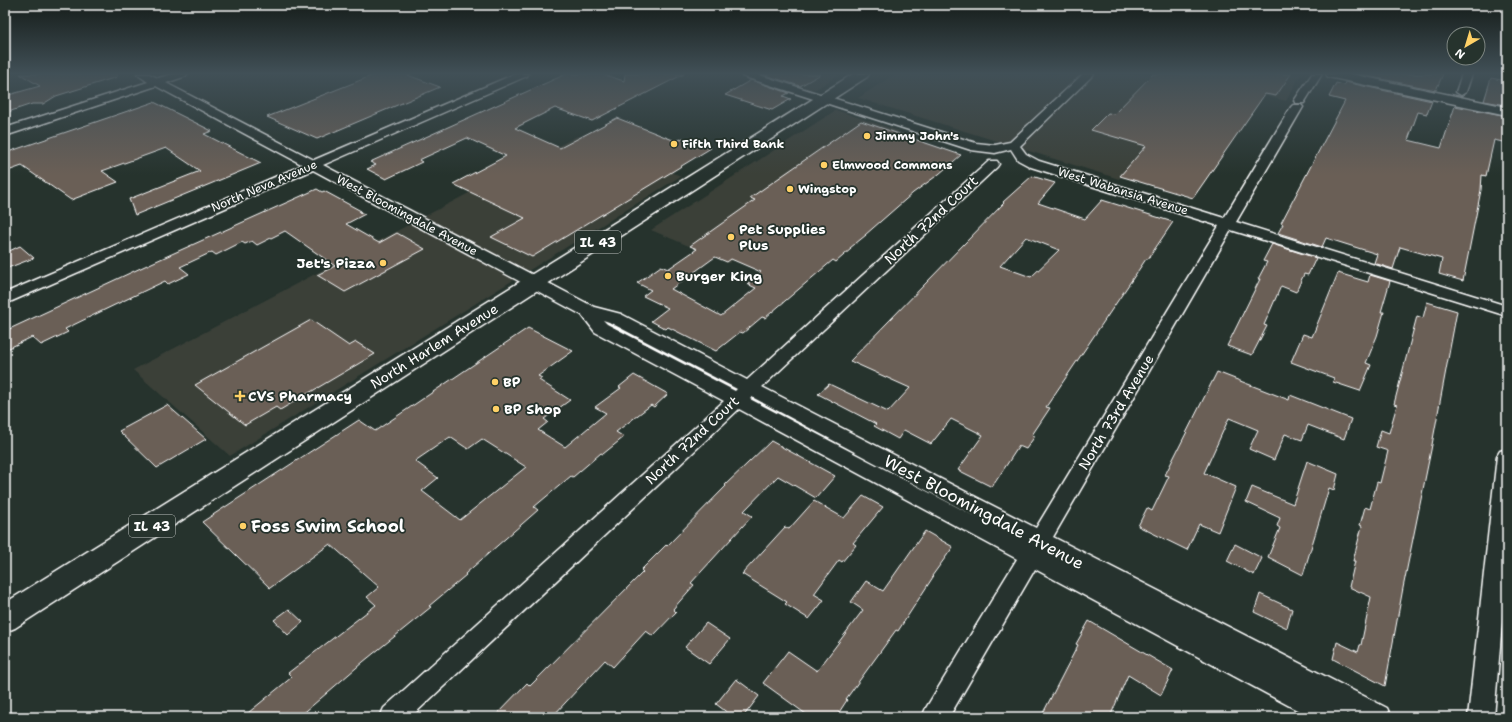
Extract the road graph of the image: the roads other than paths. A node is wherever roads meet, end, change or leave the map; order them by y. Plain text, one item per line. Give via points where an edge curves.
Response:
1 (79, 108) edge
2 (205, 108) edge
3 (445, 108) edge
4 (808, 108) edge
5 (853, 108) edge
6 (1053, 108) edge
7 (1297, 108) edge
8 (1491, 108) edge
9 (1507, 111) edge
10 (5, 132) edge
11 (1014, 145) junction
12 (992, 164) dead end
13 (313, 165) junction
14 (1228, 224) junction
15 (534, 282) junction
16 (5, 299) edge
17 (1507, 311) edge
18 (742, 394) junction
19 (1507, 456) edge
20 (1035, 548) junction
21 (5, 619) edge
22 (393, 717) edge
23 (936, 717) edge
24 (1335, 717) edge
25 (1378, 717) edge
26 (1481, 717) edge

1 - 10 street
2 - 13 street, West Bloomingdale Avenue
3 - 13 street, North Neva Avenue
4 - 15 main road, North Harlem Avenue / IL 43
5 - 11 street via 975,147 995,148
6 - 11 street
7 - 14 street, North 73rd Avenue
8 - 9 main road
11 - 14 street, West Wabansia Avenue via 1022,157 1035,164
12 - 18 street, North 72nd Court
13 - 15 street, West Bloomingdale Avenue
13 - 16 street, North Neva Avenue
14 - 17 street, West Wabansia Avenue
14 - 20 street, North 73rd Avenue
15 - 18 street, West Bloomingdale Avenue via 588,311 601,328
15 - 21 main road, North Harlem Avenue / IL 43
18 - 20 street, West Bloomingdale Avenue
18 - 22 street, North 72nd Court
19 - 26 street
20 - 23 street, North 73rd Avenue
20 - 24 street, West Bloomingdale Avenue
20 - 25 street, West Bloomingdale Avenue

